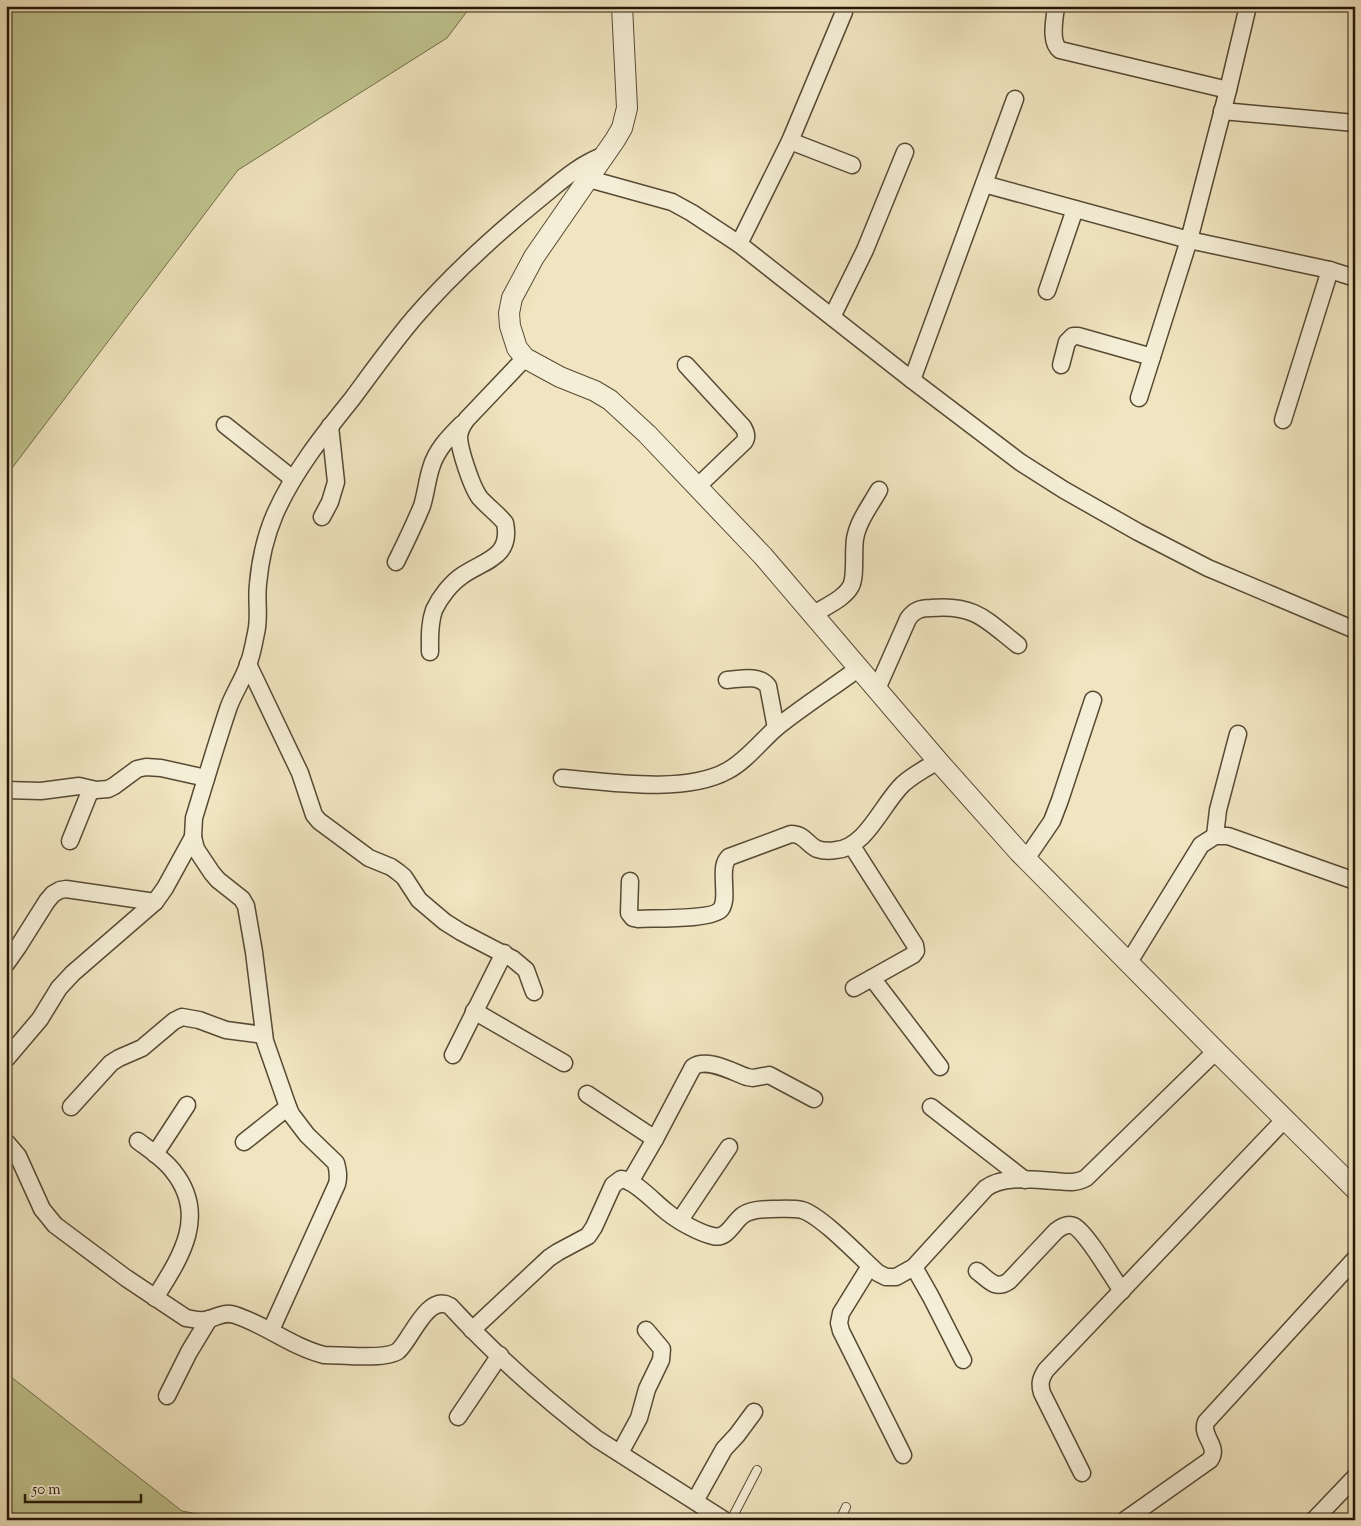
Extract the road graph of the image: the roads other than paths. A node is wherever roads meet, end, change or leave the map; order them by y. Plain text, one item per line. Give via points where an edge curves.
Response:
1 (622, 6) edge
2 (1056, 6) edge
3 (1248, 6) edge
4 (844, 12) dead end
5 (1228, 90) junction
6 (1015, 99) dead end
7 (1222, 112) junction
8 (1355, 122) edge
9 (790, 141) junction
10 (905, 152) dead end
11 (605, 155) junction
12 (852, 165) dead end
13 (589, 179) junction
14 (984, 184) junction
15 (1075, 209) junction
16 (1189, 240) junction
17 (739, 244) junction
18 (1330, 270) junction
19 (1355, 278) edge
20 (1047, 291) dead end
21 (832, 317) junction
22 (1152, 357) junction
23 (525, 358) junction
24 (686, 365) dead end
25 (1061, 365) dead end
26 (912, 380) junction
27 (1139, 398) dead end
28 (1283, 420) dead end
29 (462, 424) junction
30 (225, 425) dead end
31 (330, 426) junction
32 (292, 479) junction
33 (697, 487) junction
34 (879, 490) dead end
35 (322, 517) dead end
36 (396, 562) dead end
37 (814, 614) junction
38 (1355, 630) edge
39 (1018, 645) dead end
40 (430, 652) dead end
41 (248, 664) junction
42 (859, 668) junction
43 (727, 680) dead end
44 (877, 689) junction
45 (1093, 700) dead end
46 (776, 728) junction
47 (1238, 734) dead end
48 (938, 761) junction
49 (206, 778) junction
50 (562, 778) dead end
51 (91, 789) junction
52 (6, 790) edge
53 (1215, 836) junction
54 (193, 837) junction
55 (70, 841) dead end
56 (852, 846) junction
57 (1026, 859) junction
58 (630, 881) dead end
59 (1355, 881) edge
60 (155, 902) junction
61 (504, 953) junction
62 (1129, 962) junction
63 (6, 964) edge
64 (872, 978) junction
65 (854, 988) dead end
66 (534, 992) dead end
67 (474, 1011) junction
68 (264, 1035) junction
69 (1216, 1051) junction
70 (453, 1055) dead end
71 (6, 1059) edge
72 (564, 1063) dead end
73 (940, 1067) dead end
74 (587, 1094) dead end
75 (814, 1099) dead end
76 (187, 1104) dead end
77 (72, 1107) dead end
78 (288, 1107) junction
79 (931, 1107) dead end
80 (1285, 1119) junction
81 (655, 1139) junction
82 (138, 1141) dead end
83 (6, 1142) edge
84 (244, 1142) dead end
85 (729, 1147) dead end
86 (155, 1154) junction
87 (1025, 1180) junction
88 (630, 1182) junction
89 (1355, 1189) edge
90 (680, 1220) junction
91 (1355, 1259) edge
92 (870, 1266) junction
93 (914, 1267) junction
94 (977, 1271) dead end
95 (1122, 1291) junction
96 (156, 1298) junction
97 (209, 1319) junction
98 (271, 1330) junction
99 (472, 1330) junction
100 (646, 1330) dead end
101 (500, 1355) junction
102 (963, 1360) dead end
103 (167, 1396) dead end
104 (754, 1412) dead end
105 (458, 1417) dead end
106 (620, 1453) junction
107 (903, 1455) dead end
108 (757, 1470) dead end
109 (1082, 1473) dead end
110 (1355, 1477) edge
111 (694, 1501) junction
112 (846, 1508) dead end
113 (724, 1520) edge
114 (731, 1520) edge
115 (840, 1520) edge
116 (1125, 1520) edge
117 (1314, 1520) edge

1 - 11 street via 627,108 622,128
2 - 5 street via 1054,43 1060,50
3 - 5 street
4 - 9 street
5 - 7 street
6 - 14 street
7 - 8 street
7 - 16 street
9 - 12 street
9 - 17 street
10 - 21 street via 865,250
11 - 13 street
11 - 31 street via 587,162 562,181 451,278 414,318
13 - 17 street via 672,202
13 - 23 street via 534,257 512,298 510,326 517,348
14 - 15 street
14 - 26 street
15 - 16 street
15 - 20 street
16 - 18 street
16 - 22 street
17 - 21 street
18 - 19 street
18 - 28 street
21 - 26 street
22 - 25 street via 1073,336 1067,342
22 - 27 street
23 - 29 street
23 - 33 street via 610,400
24 - 33 street via 743,427 746,435 744,442
26 - 38 street via 1020,462 1138,532 1208,568
29 - 36 street via 433,461 421,508
29 - 40 street via 460,446 475,490 505,523 506,539 499,554 462,575 440,601 431,622
30 - 32 street
31 - 32 street
31 - 35 street via 336,482
32 - 41 street via 275,515 260,566 258,621
33 - 37 street
34 - 37 street via 857,530 850,588
37 - 42 street
39 - 44 street via 980,615 968,610 942,607 917,610 908,619
41 - 49 street via 229,706
41 - 61 street via 300,773 319,822 369,858 398,872 419,900 445,922
42 - 44 street
42 - 46 street
43 - 46 street via 755,678 766,682
44 - 48 street
45 - 57 street via 1052,821
46 - 50 street via 739,763 705,779 650,785
47 - 53 street via 1218,810
48 - 56 street via 904,783
48 - 57 street
49 - 51 street via 146,767 137,769 114,786
49 - 54 street via 194,818
51 - 52 street via 79,786 40,791
51 - 55 street
53 - 59 street via 1228,836
53 - 62 street via 1201,845
54 - 60 street
54 - 68 street via 196,849 212,873 246,906
56 - 58 street via 835,851 822,850 800,835 791,834 729,857 724,866 724,902 716,913 709,916 633,918 629,913
56 - 64 street via 916,947 913,955
57 - 62 street
60 - 63 street via 60,890 47,901
60 - 71 street via 73,973
61 - 66 street via 526,970
61 - 67 street
62 - 69 street
64 - 65 street
64 - 73 street
67 - 70 street
67 - 72 street
68 - 77 street via 226,1030 199,1020 182,1018 174,1021 142,1048 112,1063
68 - 78 street
69 - 80 street
69 - 87 street via 1086,1178 1077,1182
74 - 81 street
75 - 81 street via 769,1075 746,1077 709,1063 697,1064
76 - 86 street
78 - 84 street
78 - 98 street via 307,1135 336,1163 339,1176
79 - 87 street
80 - 89 street
80 - 95 street
81 - 88 street
82 - 86 street
83 - 96 street via 18,1156 50,1220
85 - 90 street
86 - 96 street via 184,1187 190,1217 185,1244
87 - 93 street via 993,1183 986,1188
88 - 90 street
88 - 99 street via 621,1179 613,1185 588,1236 549,1258
90 - 92 street via 717,1237 743,1215 752,1212 765,1209 804,1211 818,1218
91 - 116 street via 1206,1422 1205,1430 1214,1449 1212,1457
92 - 93 street via 882,1276 891,1277
92 - 107 street via 841,1313 839,1323
93 - 102 street
94 - 95 street via 992,1283 1003,1285 1056,1231 1069,1225 1087,1239
95 - 109 street via 1046,1370 1040,1381 1042,1392
96 - 97 street via 186,1318
97 - 98 street via 223,1314 235,1315
97 - 103 street
98 - 99 street via 304,1348 324,1354 385,1356 397,1352 428,1310 442,1303 450,1306
99 - 101 street
100 - 106 street via 662,1349 662,1360 647,1389 639,1418
101 - 105 street
101 - 106 street via 572,1419
104 - 111 street via 724,1449
106 - 111 street
108 - 114 lane
110 - 117 street
111 - 113 street
112 - 115 lane

